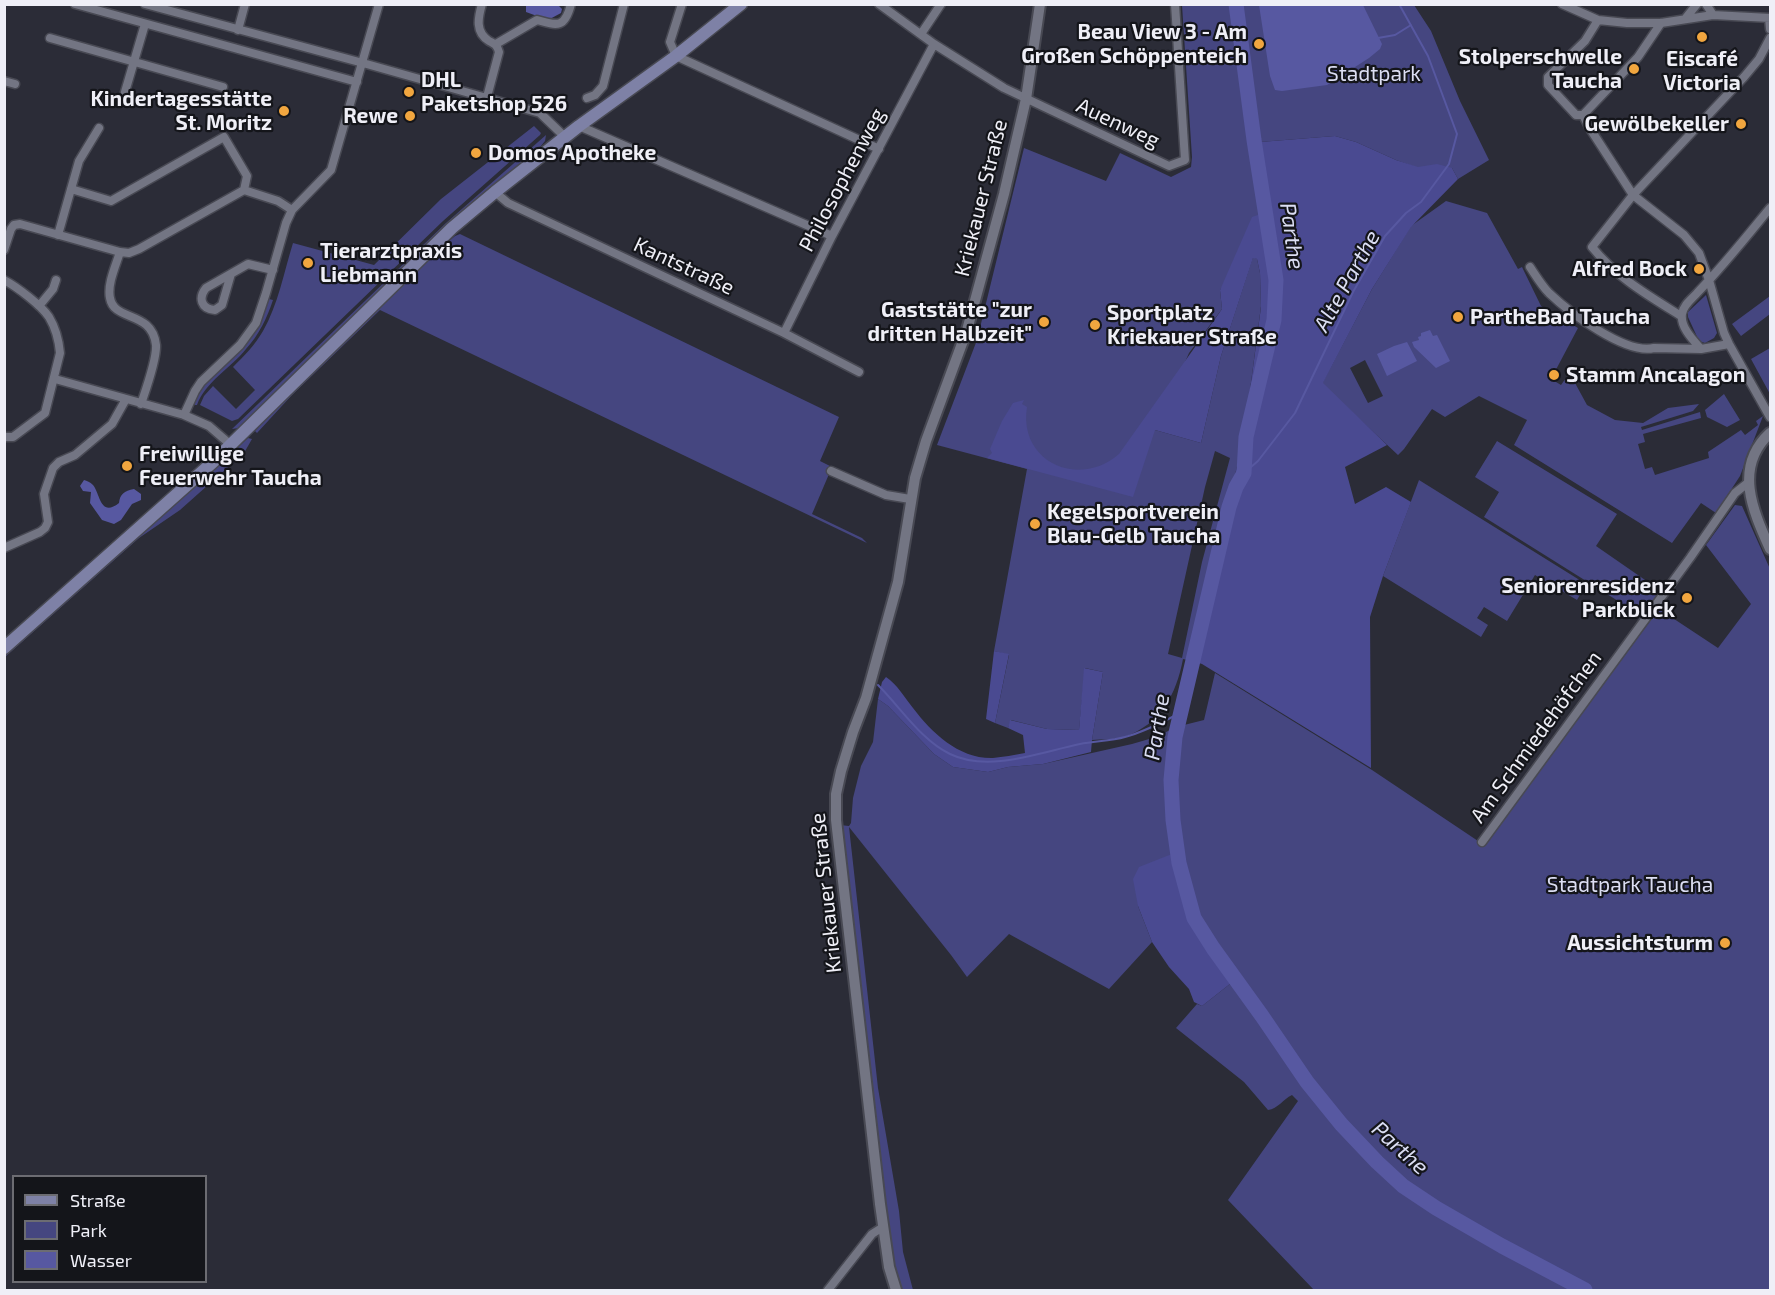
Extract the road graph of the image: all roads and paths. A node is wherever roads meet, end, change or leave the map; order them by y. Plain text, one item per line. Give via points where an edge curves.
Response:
1 (75, 4) edge
2 (145, 4) edge
3 (245, 4) edge
4 (380, 4) edge
5 (482, 4) edge
6 (571, 4) edge
7 (624, 4) edge
8 (682, 4) edge
9 (741, 4) edge
10 (879, 4) edge
11 (941, 4) edge
12 (1040, 4) edge
13 (1175, 4) edge
14 (1562, 4) edge
15 (1697, 4) edge
16 (1706, 4) edge
17 (1713, 15) junction
18 (1770, 18) edge
19 (1686, 19) junction
20 (1598, 20) junction
21 (1661, 23) junction
22 (145, 24) junction
23 (1770, 28) edge
24 (238, 30) junction
25 (921, 34) junction
26 (50, 38) dead end
27 (1770, 38) edge
28 (496, 44) junction
29 (934, 44) junction
30 (676, 56) junction
31 (134, 61) junction
32 (363, 63) junction
33 (4, 81) edge
34 (357, 82) junction
35 (15, 84) dead end
36 (223, 87) dead end
37 (125, 92) dead end
38 (487, 97) junction
39 (587, 99) dead end
40 (1026, 99) junction
41 (1583, 115) junction
42 (579, 126) junction
43 (99, 128) dead end
44 (565, 137) junction
45 (879, 149) junction
46 (71, 189) junction
47 (244, 190) junction
48 (495, 192) junction
49 (1633, 195) junction
50 (1770, 208) edge
51 (292, 210) junction
52 (58, 235) junction
53 (832, 236) junction
54 (4, 250) edge
55 (120, 252) junction
56 (1530, 267) dead end
57 (273, 270) junction
58 (231, 274) dead end
59 (4, 280) edge
60 (56, 280) dead end
61 (1710, 280) junction
62 (39, 306) junction
63 (1681, 316) junction
64 (784, 333) junction
65 (1729, 344) junction
66 (1701, 349) junction
67 (859, 372) dead end
68 (55, 379) junction
69 (126, 399) junction
70 (141, 404) junction
71 (184, 415) junction
72 (1770, 417) edge
73 (1770, 433) edge
74 (4, 437) edge
75 (231, 445) junction
76 (831, 471) dead end
77 (1749, 482) junction
78 (910, 499) junction
79 (4, 548) edge
80 (1770, 549) edge
81 (4, 648) edge
82 (1482, 842) dead end
83 (883, 1227) junction
84 (828, 1290) edge
85 (896, 1290) edge

1 - 22 street
2 - 24 street
3 - 24 street
4 - 32 street
5 - 28 street via 479,26 485,38
6 - 28 street via 561,23 537,20
7 - 39 street via 603,86
8 - 30 street via 670,42
9 - 30 main road
10 - 25 street
11 - 25 street
12 - 40 street, Kriekauer Straße
13 - 40 street, Auenweg via 1185,160 1169,166
14 - 20 street
15 - 19 street
16 - 17 street
17 - 18 street
17 - 19 street
18 - 23 street
19 - 21 street
20 - 21 street
20 - 41 street via 1585,41 1548,77 1548,85 1568,108
21 - 41 street via 1638,57
22 - 31 street
22 - 34 street
24 - 32 street
25 - 29 street
26 - 31 street
27 - 49 street via 1744,77
28 - 38 street via 499,55
29 - 40 street
29 - 45 street, Philosophenweg
30 - 42 main road
30 - 45 street
31 - 36 street
31 - 37 street
32 - 34 street
32 - 38 street
33 - 35 street
34 - 51 street via 331,170
38 - 44 street via 540,114
40 - 78 street, Kriekauer Straße via 968,330 926,441
41 - 49 street
42 - 44 main road
42 - 53 street
43 - 46 street via 79,161
44 - 48 main road
45 - 53 street, Philosophenweg
46 - 47 street via 111,201 224,137 247,176
46 - 52 street
47 - 51 street
47 - 55 street via 139,249
48 - 64 street, Kantstraße via 508,203
48 - 75 main road via 452,228
49 - 61 street via 1684,235 1699,253
49 - 63 street via 1592,247 1612,269
50 - 61 street
51 - 57 street
52 - 54 street via 14,225
52 - 55 street
53 - 64 street, Philosophenweg
55 - 70 street via 110,298 120,312 147,325 156,347
56 - 66 street via 1549,293 1593,327 1625,345 1647,350
57 - 58 street via 248,264
57 - 71 street via 250,333 201,382
59 - 62 street
60 - 62 street
61 - 63 street
61 - 65 street
62 - 68 street via 48,315 59,346
63 - 66 street
64 - 67 street, Kantstraße
65 - 66 street
65 - 72 street
68 - 69 street
68 - 74 street via 45,413 13,437
69 - 70 street
69 - 79 street via 112,424 53,468 44,494 48,522 45,528
70 - 71 street
71 - 75 street via 209,426
73 - 77 street via 1755,451
75 - 81 main road
76 - 78 street via 886,495
77 - 80 street via 1754,513
77 - 82 street, Am Schmiedehöfchen via 1735,493
78 - 83 street, Kriekauer Straße via 898,582 836,794
83 - 84 street via 872,1234
83 - 85 street, Kriekauer Straße

